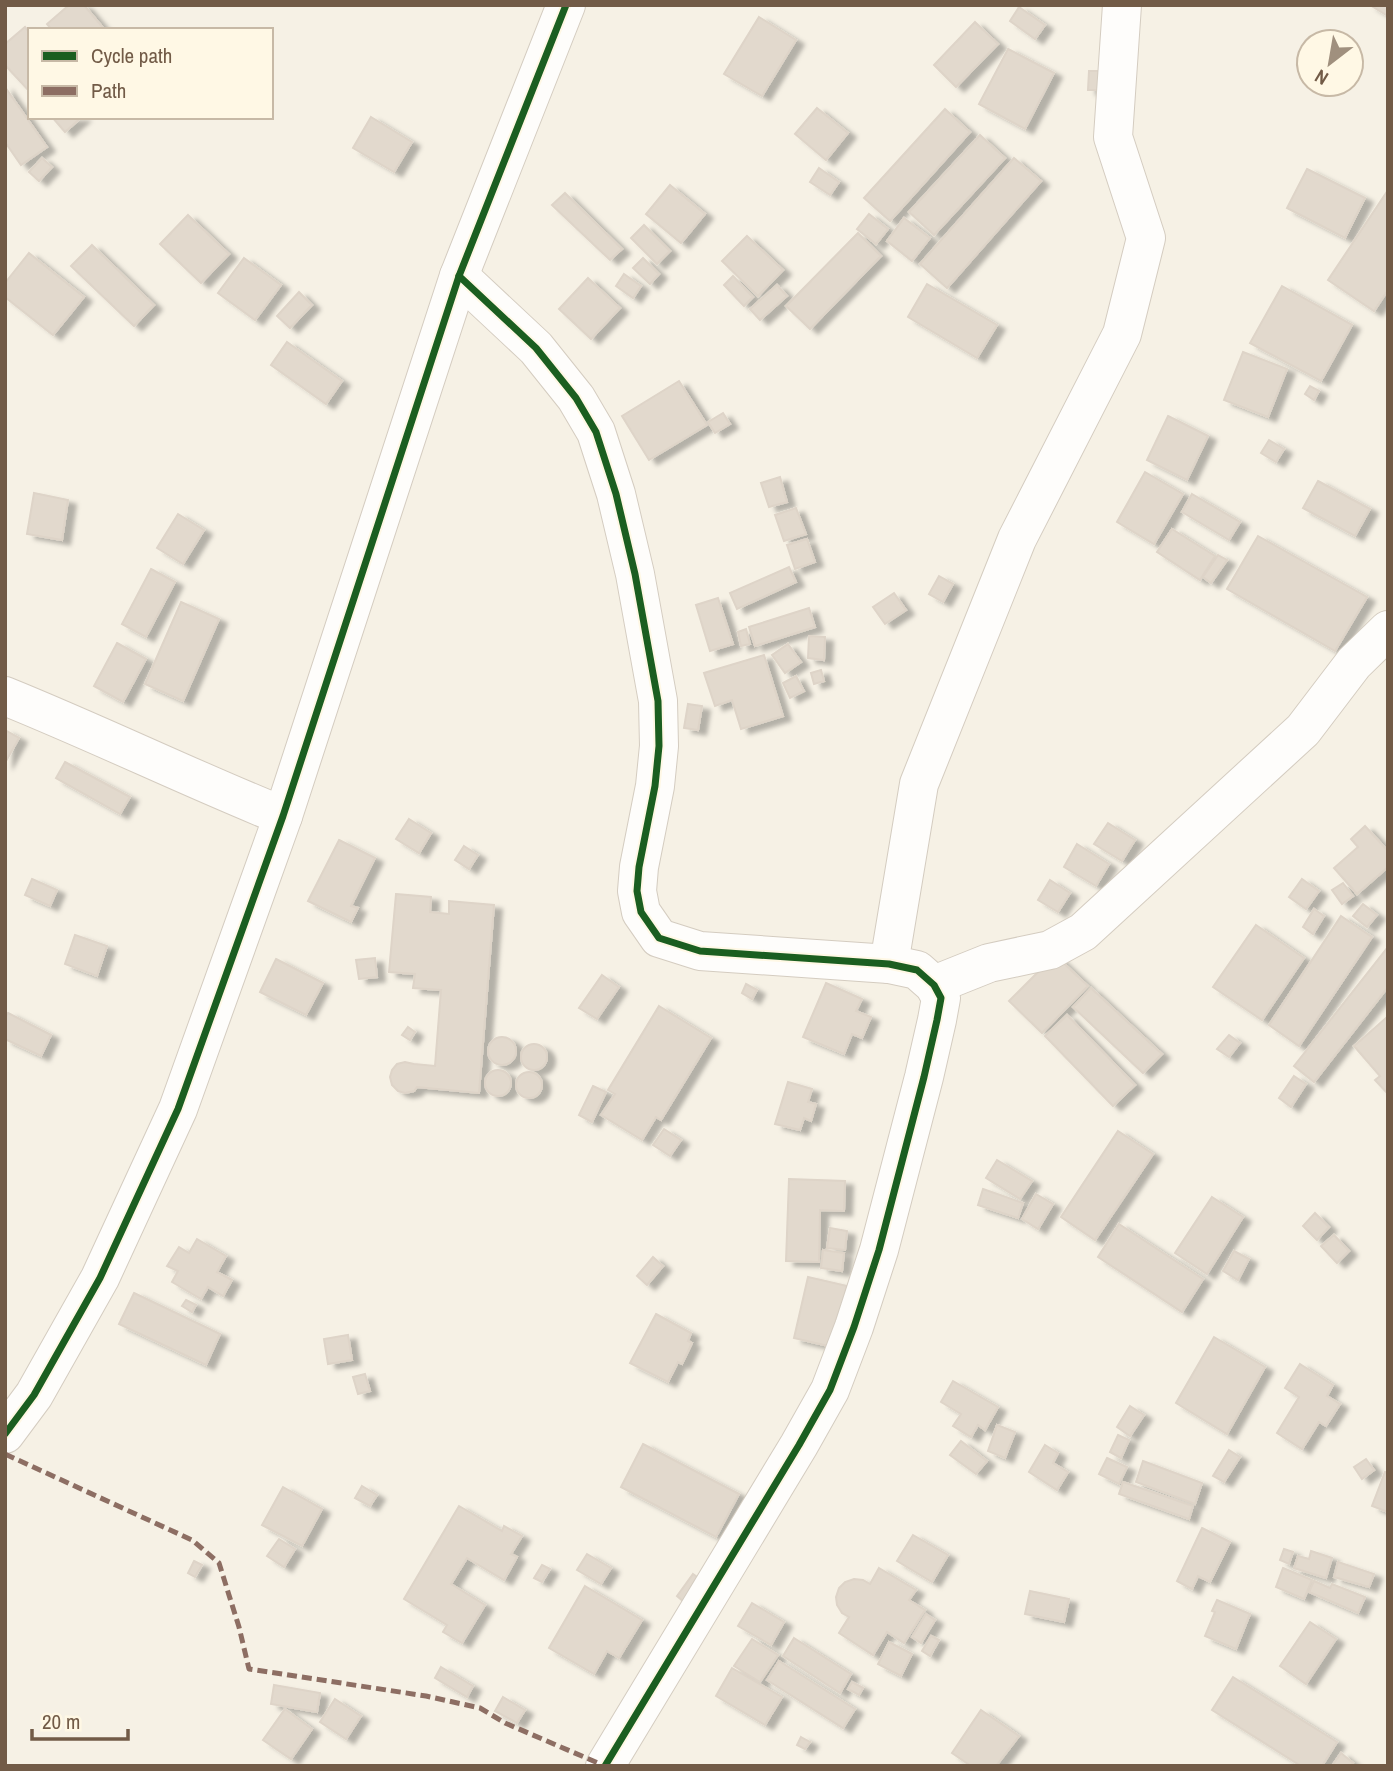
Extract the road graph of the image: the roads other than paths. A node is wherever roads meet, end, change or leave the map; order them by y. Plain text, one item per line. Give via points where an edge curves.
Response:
1 (566, 5) edge
2 (1122, 5) edge
3 (459, 276) junction
4 (1388, 630) edge
5 (5, 695) edge
6 (283, 816) junction
7 (889, 964) junction
8 (934, 985) junction
9 (5, 1434) edge
10 (605, 1766) edge

1 - 3 street
2 - 7 street via 1114,137 1146,238 1122,334 1017,539 919,784
3 - 6 street
3 - 7 street via 536,348 576,398 596,432 616,494 658,701 655,786 637,891 641,912 659,938 700,951
4 - 8 street via 1354,663 1303,730 1083,932 1050,950 989,963
5 - 6 street
6 - 9 street via 178,1109 100,1278 34,1395
7 - 8 street via 917,970
8 - 10 street via 941,998 924,1077 879,1250 830,1390

